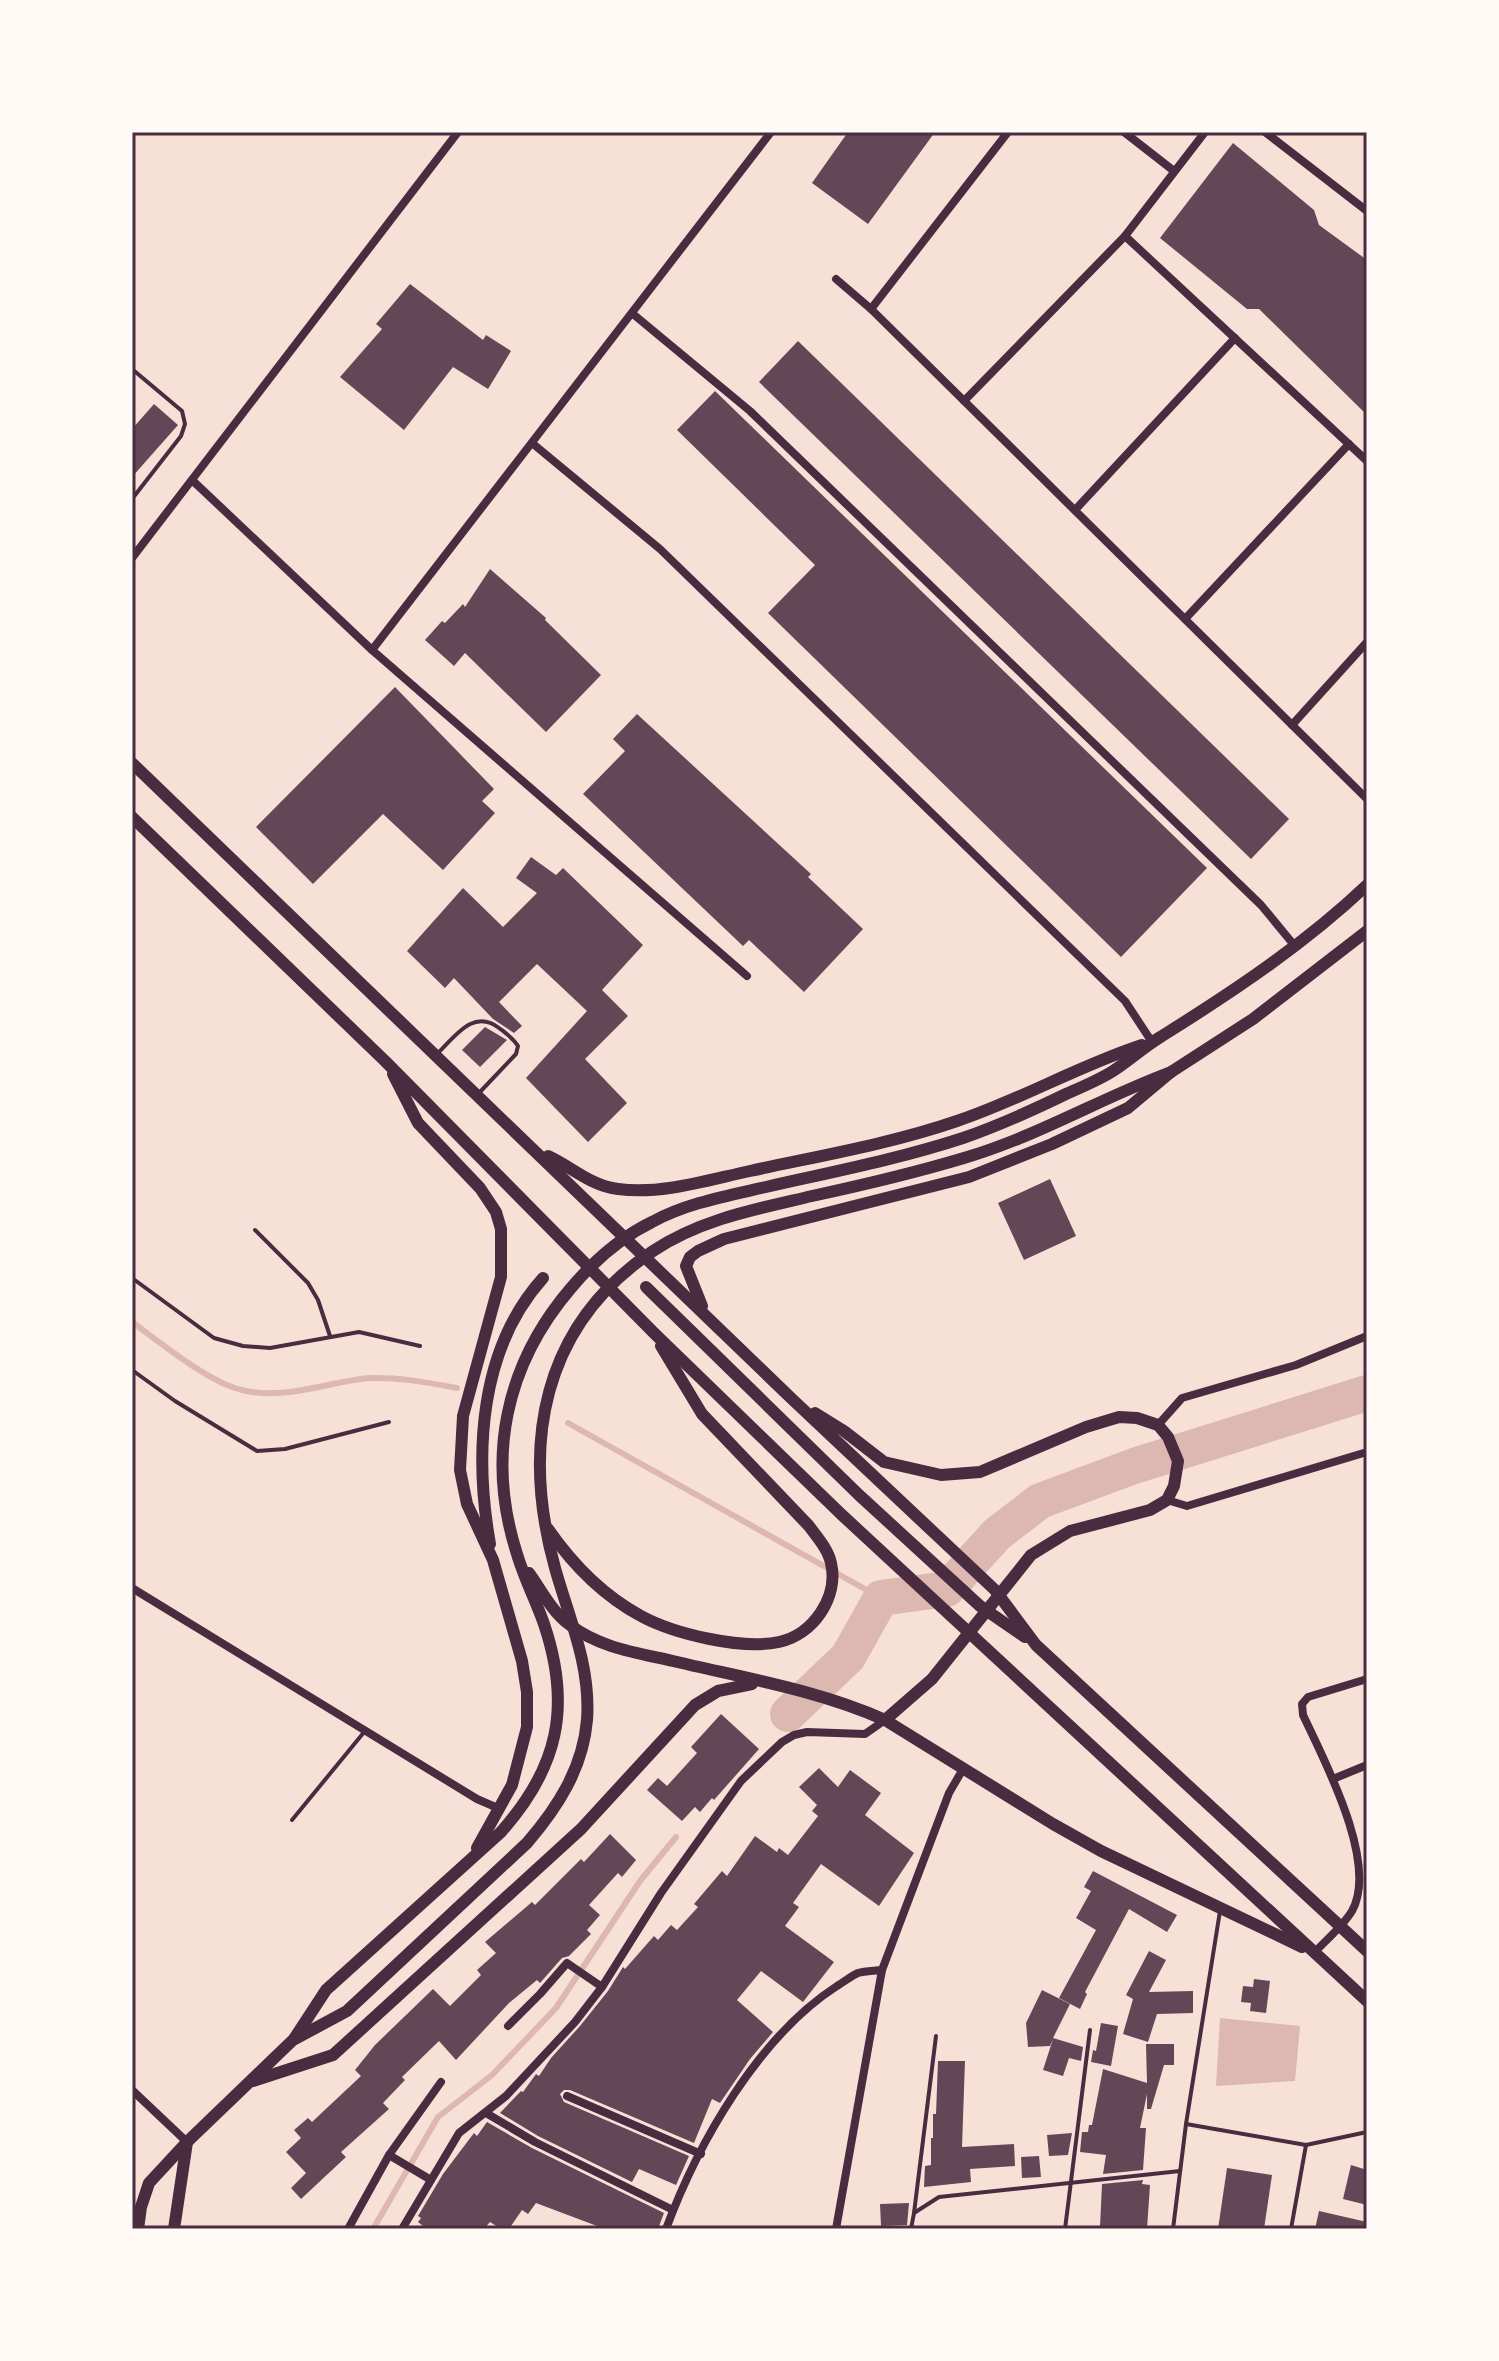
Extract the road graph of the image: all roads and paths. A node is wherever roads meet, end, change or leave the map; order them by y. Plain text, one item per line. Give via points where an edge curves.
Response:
1 (458, 132) edge
2 (771, 132) edge
3 (1008, 132) edge
4 (1124, 132) edge
5 (1205, 132) edge
6 (1265, 132) edge
7 (1174, 171) junction
8 (1367, 211) edge
9 (1125, 236) junction
10 (836, 279) dead end
11 (871, 309) junction
12 (633, 314) junction
13 (1235, 338) junction
14 (132, 369) edge
15 (964, 401) junction
16 (532, 443) junction
17 (1349, 444) junction
18 (1367, 461) edge
19 (192, 480) junction
20 (132, 499) edge
21 (1075, 510) junction
22 (132, 558) edge
23 (1185, 619) junction
24 (1367, 642) edge
25 (372, 650) junction
26 (1292, 725) junction
27 (132, 763) edge
28 (1367, 799) edge
29 (132, 817) edge
30 (1367, 885) edge
31 (1367, 931) edge
32 (1294, 945) junction
33 (747, 976) dead end
34 (1152, 1042) junction
35 (436, 1055) junction
36 (385, 1061) junction
37 (1171, 1072) junction
38 (478, 1094) junction
39 (536, 1150) junction
40 (255, 1230) dead end
41 (132, 1278) edge
42 (543, 1278) dead end
43 (646, 1287) dead end
44 (704, 1313) junction
45 (654, 1333) junction
46 (330, 1336) junction
47 (1367, 1336) edge
48 (420, 1346) dead end
49 (132, 1370) edge
50 (792, 1399) junction
51 (389, 1422) dead end
52 (1158, 1426) junction
53 (1367, 1452) edge
54 (1167, 1499) junction
55 (544, 1523) junction
56 (516, 1554) junction
57 (493, 1560) junction
58 (132, 1588) edge
59 (1036, 1645) junction
60 (1367, 1679) edge
61 (764, 1683) junction
62 (885, 1720) junction
63 (367, 1729) junction
64 (1367, 1765) edge
65 (963, 1769) junction
66 (1333, 1779) junction
67 (501, 1810) junction
68 (292, 1820) dead end
69 (470, 1860) junction
70 (1221, 1908) junction
71 (1339, 1925) junction
72 (1367, 1951) edge
73 (1314, 1953) junction
74 (882, 1970) junction
75 (602, 1987) junction
76 (1367, 2001) edge
77 (508, 2026) dead end
78 (1090, 2030) dead end
79 (936, 2036) dead end
80 (294, 2039) junction
81 (250, 2082) junction
82 (441, 2082) dead end
83 (132, 2090) edge
84 (567, 2096) dead end
85 (486, 2113) junction
86 (1186, 2124) junction
87 (1367, 2132) edge
88 (187, 2142) junction
89 (1306, 2145) junction
90 (701, 2154) junction
91 (389, 2155) junction
92 (1180, 2171) junction
93 (431, 2180) junction
94 (1072, 2182) junction
95 (673, 2210) junction
96 (914, 2213) junction
97 (138, 2229) edge
98 (174, 2229) edge
99 (348, 2229) edge
100 (402, 2229) edge
101 (666, 2229) edge
102 (836, 2229) edge
103 (911, 2229) edge
104 (1065, 2229) edge
105 (1173, 2229) edge
106 (1291, 2229) edge

1 - 19 street
2 - 12 street
3 - 11 street
4 - 7 street
5 - 7 street
6 - 8 street
7 - 9 street
9 - 13 street
9 - 15 street
10 - 11 street
11 - 15 street
12 - 16 street
12 - 32 street via 750,411 1261,905
13 - 17 street
13 - 21 street
14 - 20 lane via 182,411 185,424
15 - 21 street
16 - 25 street
16 - 34 street via 682,571 1125,1001
17 - 18 street
17 - 23 street
19 - 22 street
19 - 25 street
21 - 23 street
23 - 26 street
24 - 26 street
25 - 33 street
26 - 28 street
27 - 35 main road
29 - 36 main road
30 - 32 main road
31 - 37 main road via 1253,1019
32 - 34 main road via 1234,991
34 - 39 main road via 928,1130 665,1188 604,1186
34 - 56 main road via 1110,1073 964,1138 713,1199 634,1231 586,1271 544,1324 511,1396 502,1472
35 - 38 main road
35 - 38 lane via 480,1019 512,1038 516,1054
36 - 45 main road
36 - 57 main road via 418,1123 480,1188 501,1229 501,1277 460,1444 467,1504
37 - 44 main road via 1128,1108 1019,1158 938,1186 708,1245 686,1266
37 - 55 main road via 969,1157 757,1209 690,1230 652,1252 604,1294 559,1362 546,1400 538,1456
38 - 39 main road
39 - 44 main road
40 - 46 lane via 308,1283
41 - 46 lane via 214,1338 270,1348
42 - 57 main road via 531,1291 499,1356 484,1416 482,1499
43 - 59 main road via 859,1495 980,1606
44 - 50 main road
45 - 55 main road via 702,1414 822,1543 831,1562 828,1601 794,1637 778,1642 753,1644 681,1631 640,1616 601,1591
45 - 73 main road
46 - 48 lane via 359,1332
47 - 52 street via 1296,1365 1182,1398
49 - 51 lane via 257,1451 285,1449
50 - 52 main road via 884,1462 941,1475 980,1472 1119,1417
50 - 59 main road via 995,1590
52 - 54 main road via 1178,1461
53 - 54 street via 1187,1506
54 - 62 main road via 1150,1510 1070,1531 1031,1555 932,1679
55 - 80 main road via 583,1658 588,1694 583,1745 565,1792 547,1820 473,1895 347,2011
56 - 61 main road via 551,1606 586,1636
56 - 69 main road via 552,1653 556,1732 538,1784 523,1807
57 - 67 main road via 527,1692 520,1761
58 - 63 street
59 - 71 main road
60 - 66 street via 1308,1697 1302,1704
61 - 62 main road via 856,1706
61 - 81 main road via 718,1691 695,1705 581,1829 333,2055
62 - 65 main road
62 - 75 street via 865,1734 807,1732 782,1742 741,1781
63 - 67 street
63 - 68 lane
64 - 66 street
65 - 70 main road via 1101,1851
65 - 74 street via 949,1793
66 - 71 street via 1352,1830 1358,1865 1359,1890
67 - 69 main road
69 - 80 main road via 326,1990
70 - 73 main road
70 - 86 lane
71 - 72 main road
71 - 73 street
73 - 76 main road
74 - 90 street via 858,1973 815,2000 760,2058
74 - 102 street
75 - 77 street via 567,1963
75 - 85 street
78 - 94 lane
79 - 96 lane
80 - 81 main road
81 - 88 main road
82 - 91 street
83 - 88 street
84 - 90 street
85 - 93 street via 459,2133
85 - 95 street
86 - 89 lane
86 - 92 lane
87 - 89 lane
88 - 97 main road via 149,2183
88 - 98 main road
89 - 106 lane
90 - 95 street
91 - 93 street
91 - 99 street
92 - 94 lane
92 - 105 lane
93 - 100 street
94 - 96 lane via 939,2197
94 - 104 lane
95 - 101 street
96 - 103 lane

